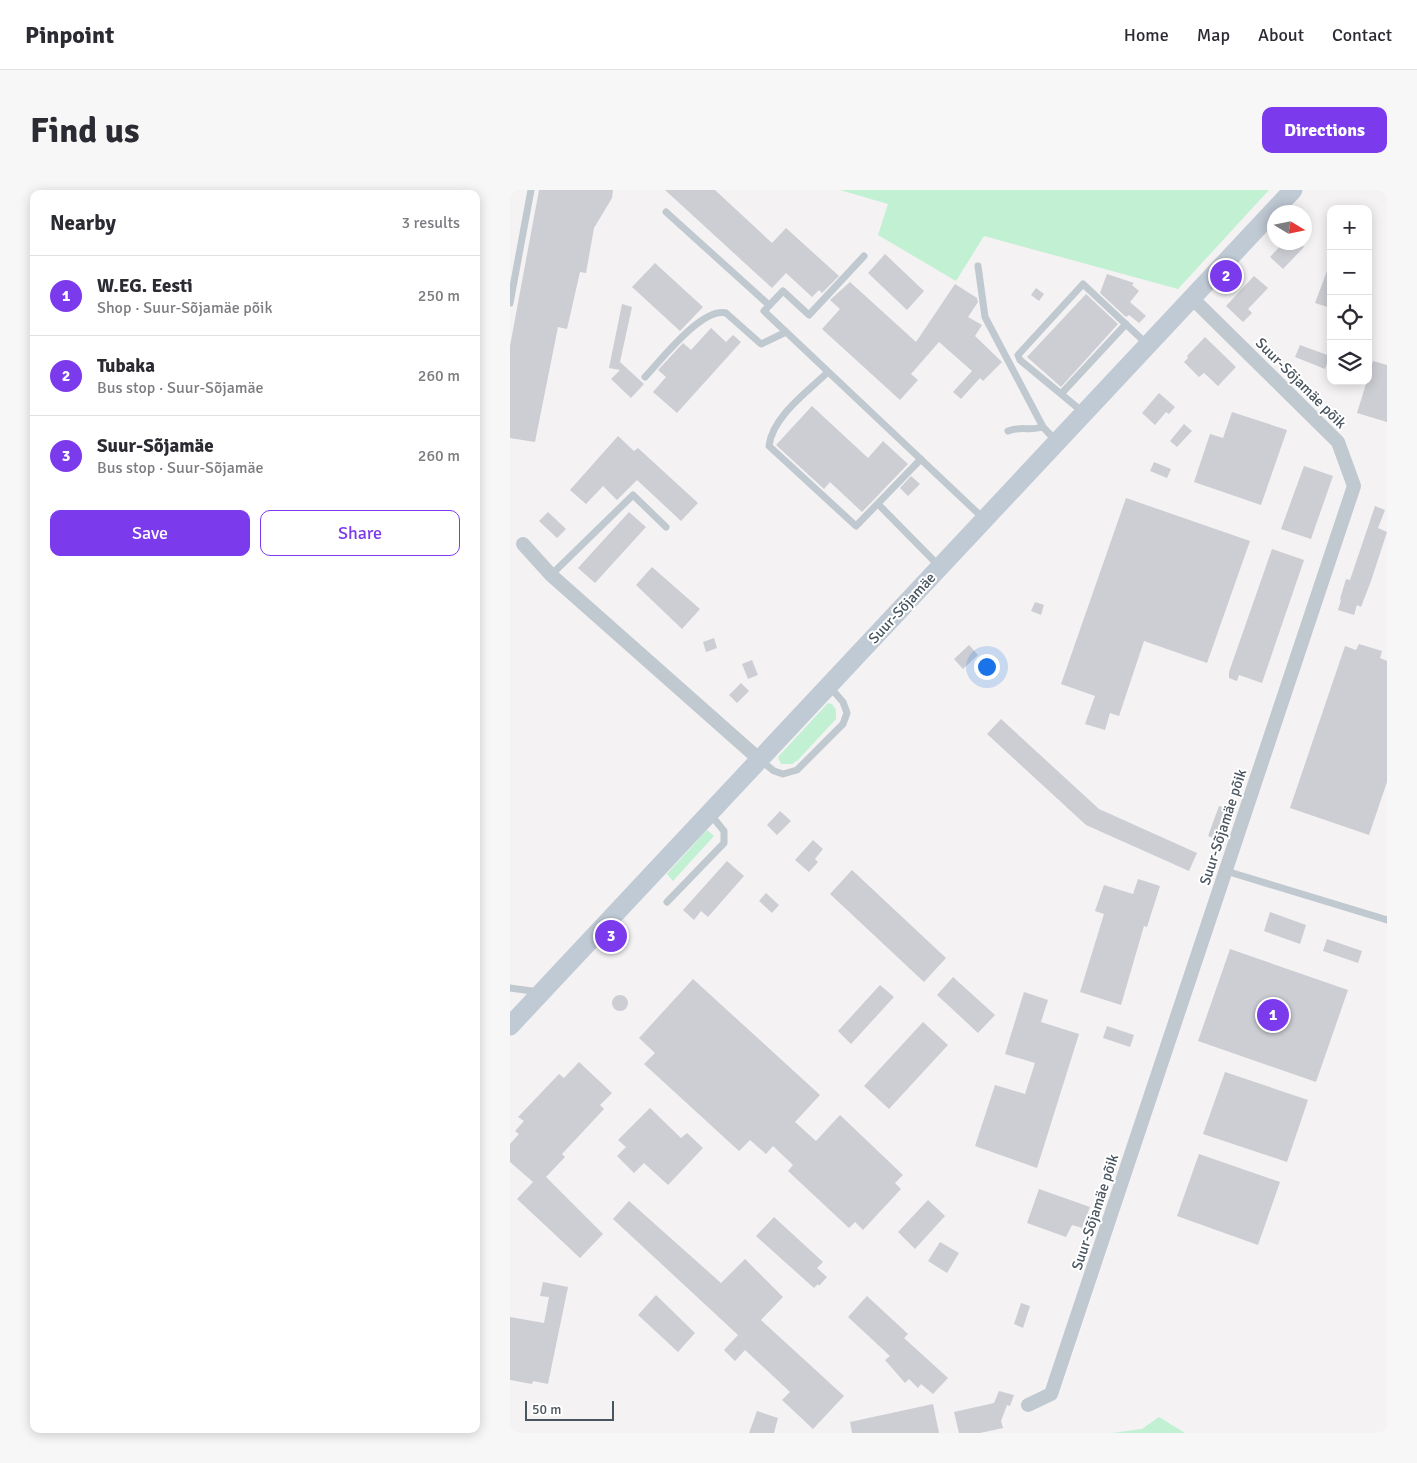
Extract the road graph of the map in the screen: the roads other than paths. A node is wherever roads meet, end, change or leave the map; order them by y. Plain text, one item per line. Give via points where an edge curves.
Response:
1 (531, 190) edge
2 (1293, 190) edge
3 (666, 212) dead end
4 (864, 256) dead end
5 (978, 266) dead end
6 (1192, 298) junction
7 (510, 303) edge
8 (769, 305) junction
9 (1126, 324) junction
10 (786, 332) junction
11 (1148, 345) junction
12 (828, 372) junction
13 (645, 377) dead end
14 (1061, 394) junction
15 (1084, 413) junction
16 (1043, 427) junction
17 (1008, 431) dead end
18 (1057, 442) junction
19 (921, 459) junction
20 (878, 504) junction
21 (985, 520) junction
22 (666, 527) dead end
23 (524, 544) dead end
24 (940, 567) junction
25 (550, 575) junction
26 (829, 686) junction
27 (760, 760) junction
28 (710, 814) junction
29 (1226, 871) junction
30 (667, 902) dead end
31 (1387, 920) edge
32 (510, 988) edge
33 (542, 992) junction
34 (510, 1026) edge
35 (1028, 1405) dead end

1 - 7 lane
2 - 6 main road, Suur-Sõjamäe
3 - 8 lane
4 - 8 lane via 809,315 783,291
5 - 16 lane via 985,317
6 - 11 main road, Suur-Sõjamäe
6 - 29 street, Suur-Sõjamäe põik via 1338,442 1354,486
8 - 10 lane via 764,311
9 - 11 lane
9 - 14 lane
9 - 14 lane via 1083,284 1018,355
10 - 12 lane
10 - 13 lane via 761,344 726,313 718,311 702,319
11 - 15 main road, Suur-Sõjamäe
12 - 19 lane
12 - 20 lane via 777,422 770,435 769,446 856,526
14 - 15 lane
15 - 18 main road, Suur-Sõjamäe
16 - 17 lane via 1032,430 1018,427
16 - 18 lane
18 - 21 main road, Suur-Sõjamäe
19 - 20 lane
19 - 21 lane
20 - 24 lane
21 - 24 main road, Suur-Sõjamäe
22 - 25 lane via 633,495
23 - 25 street
24 - 26 main road, Suur-Sõjamäe
25 - 27 street
26 - 27 main road, Suur-Sõjamäe
26 - 27 lane via 844,702 847,713 843,724 797,770 783,774
27 - 28 main road, Suur-Sõjamäe
28 - 30 lane via 724,831 724,843
28 - 33 main road, Suur-Sõjamäe
29 - 31 lane
29 - 35 street, Suur-Sõjamäe põik via 1051,1394
32 - 33 lane
33 - 34 main road, Suur-Sõjamäe

